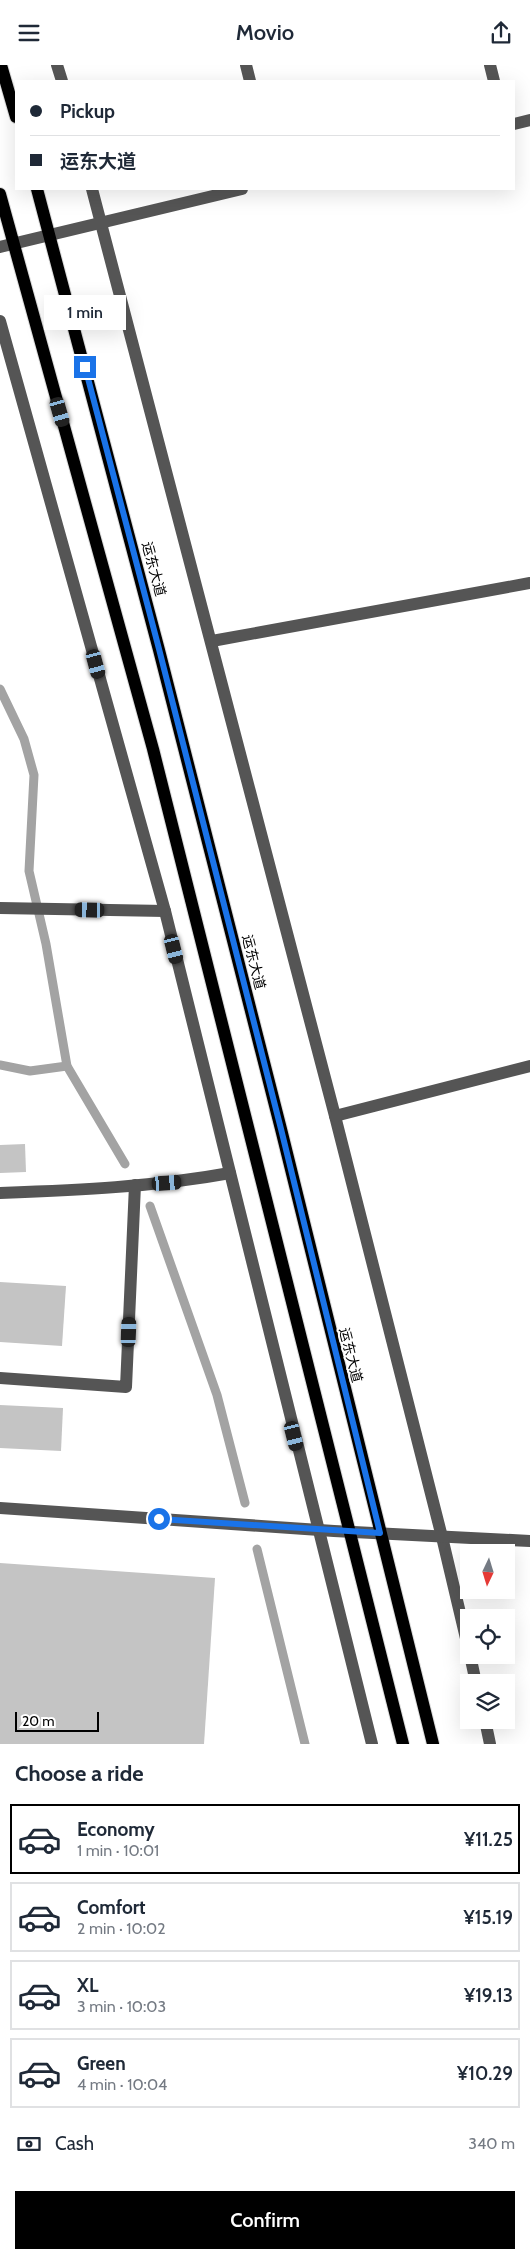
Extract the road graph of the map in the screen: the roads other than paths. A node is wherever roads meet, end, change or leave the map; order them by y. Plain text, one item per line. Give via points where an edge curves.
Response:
1 (2, 65) edge
2 (57, 65) edge
3 (246, 65) edge
4 (490, 65) edge
5 (62, 80) edge
6 (250, 80) edge
7 (494, 80) edge
8 (15, 113) edge
9 (530, 120) edge
10 (515, 123) edge
11 (37, 190) edge
12 (92, 190) edge
13 (238, 190) edge
14 (0, 194) edge
15 (102, 223) junction
16 (50, 235) junction
17 (14, 243) junction
18 (0, 247) edge
19 (0, 321) edge
20 (530, 583) edge
21 (212, 641) junction
22 (0, 908) edge
23 (165, 911) junction
24 (530, 1066) edge
25 (336, 1116) junction
26 (230, 1173) junction
27 (135, 1185) junction
28 (0, 1193) edge
29 (0, 1378) edge
30 (0, 1508) edge
31 (318, 1530) junction
32 (351, 1532) junction
33 (380, 1533) junction
34 (442, 1537) junction
35 (530, 1541) edge
36 (460, 1613) edge
37 (487, 1729) edge
38 (372, 1744) edge
39 (403, 1744) edge
40 (432, 1744) edge
41 (490, 1744) edge

1 - 8 main road
2 - 5 lane
3 - 6 lane
4 - 7 lane
9 - 10 lane
11 - 16 main road, 运东大道
12 - 15 lane
13 - 15 lane
14 - 17 main road
15 - 16 lane
15 - 21 lane
16 - 17 lane
16 - 33 main road, 运东大道 via 167,678
17 - 18 lane
17 - 32 main road via 153,749
19 - 23 lane
20 - 21 lane
21 - 25 lane
22 - 23 lane
23 - 26 lane
24 - 25 lane
25 - 34 lane
26 - 27 lane via 183,1182
26 - 31 lane
27 - 28 lane
27 - 29 lane via 126,1387
30 - 31 lane
31 - 32 lane
31 - 38 lane
32 - 33 lane
32 - 39 main road
33 - 34 lane
33 - 40 main road, 运东大道
34 - 35 lane
34 - 36 lane
37 - 41 lane

